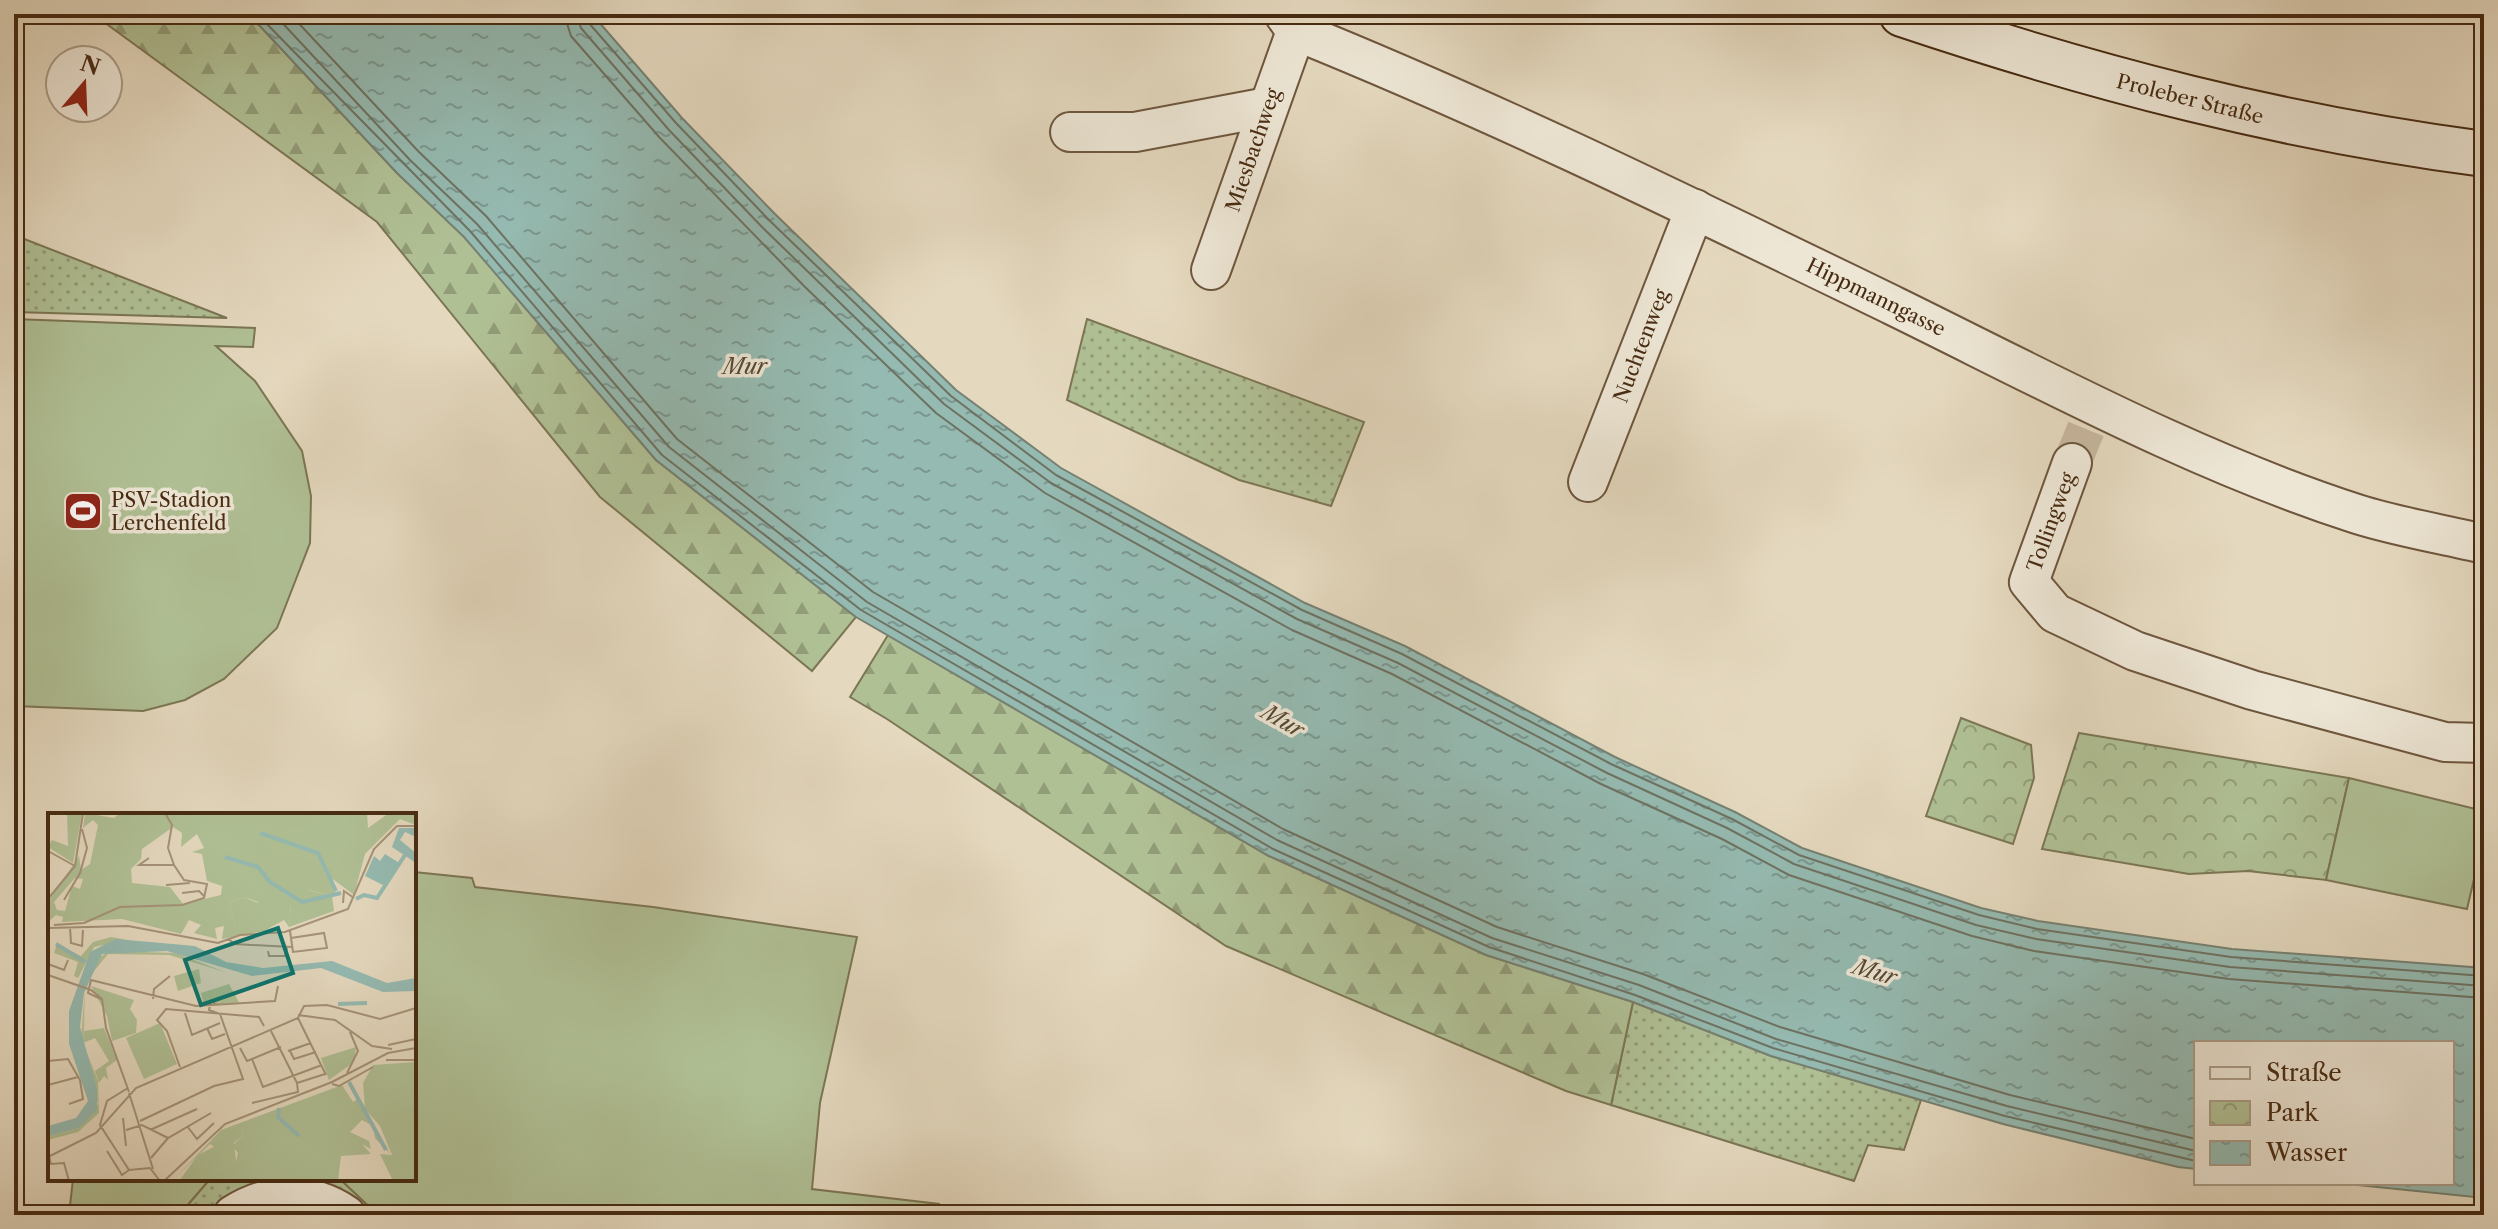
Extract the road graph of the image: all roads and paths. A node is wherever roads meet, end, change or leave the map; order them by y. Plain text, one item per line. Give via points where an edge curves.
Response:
1 (1902, 14) edge
2 (1290, 22) edge
3 (1268, 107) junction
4 (1070, 132) dead end
5 (2484, 154) edge
6 (1695, 209) junction
7 (1211, 270) dead end
8 (2085, 432) junction
9 (1588, 482) dead end
10 (2484, 544) edge
11 (2484, 743) edge
12 (233, 1215) edge
13 (346, 1215) edge

1 - 5 main road, Proleber Straße via 2157,93 2347,133
2 - 3 street, Miesbachweg
2 - 6 street, Hippmanngasse
3 - 4 street via 1135,132
3 - 7 street, Miesbachweg
6 - 8 street, Hippmanngasse
6 - 9 street, Nuchtenweg
8 - 10 street, Hippmanngasse via 2235,467 2335,506
8 - 11 street, Tollingweg via 2029,582 2055,613 2135,651 2252,690 2445,742
12 - 13 street via 253,1203 294,1196

